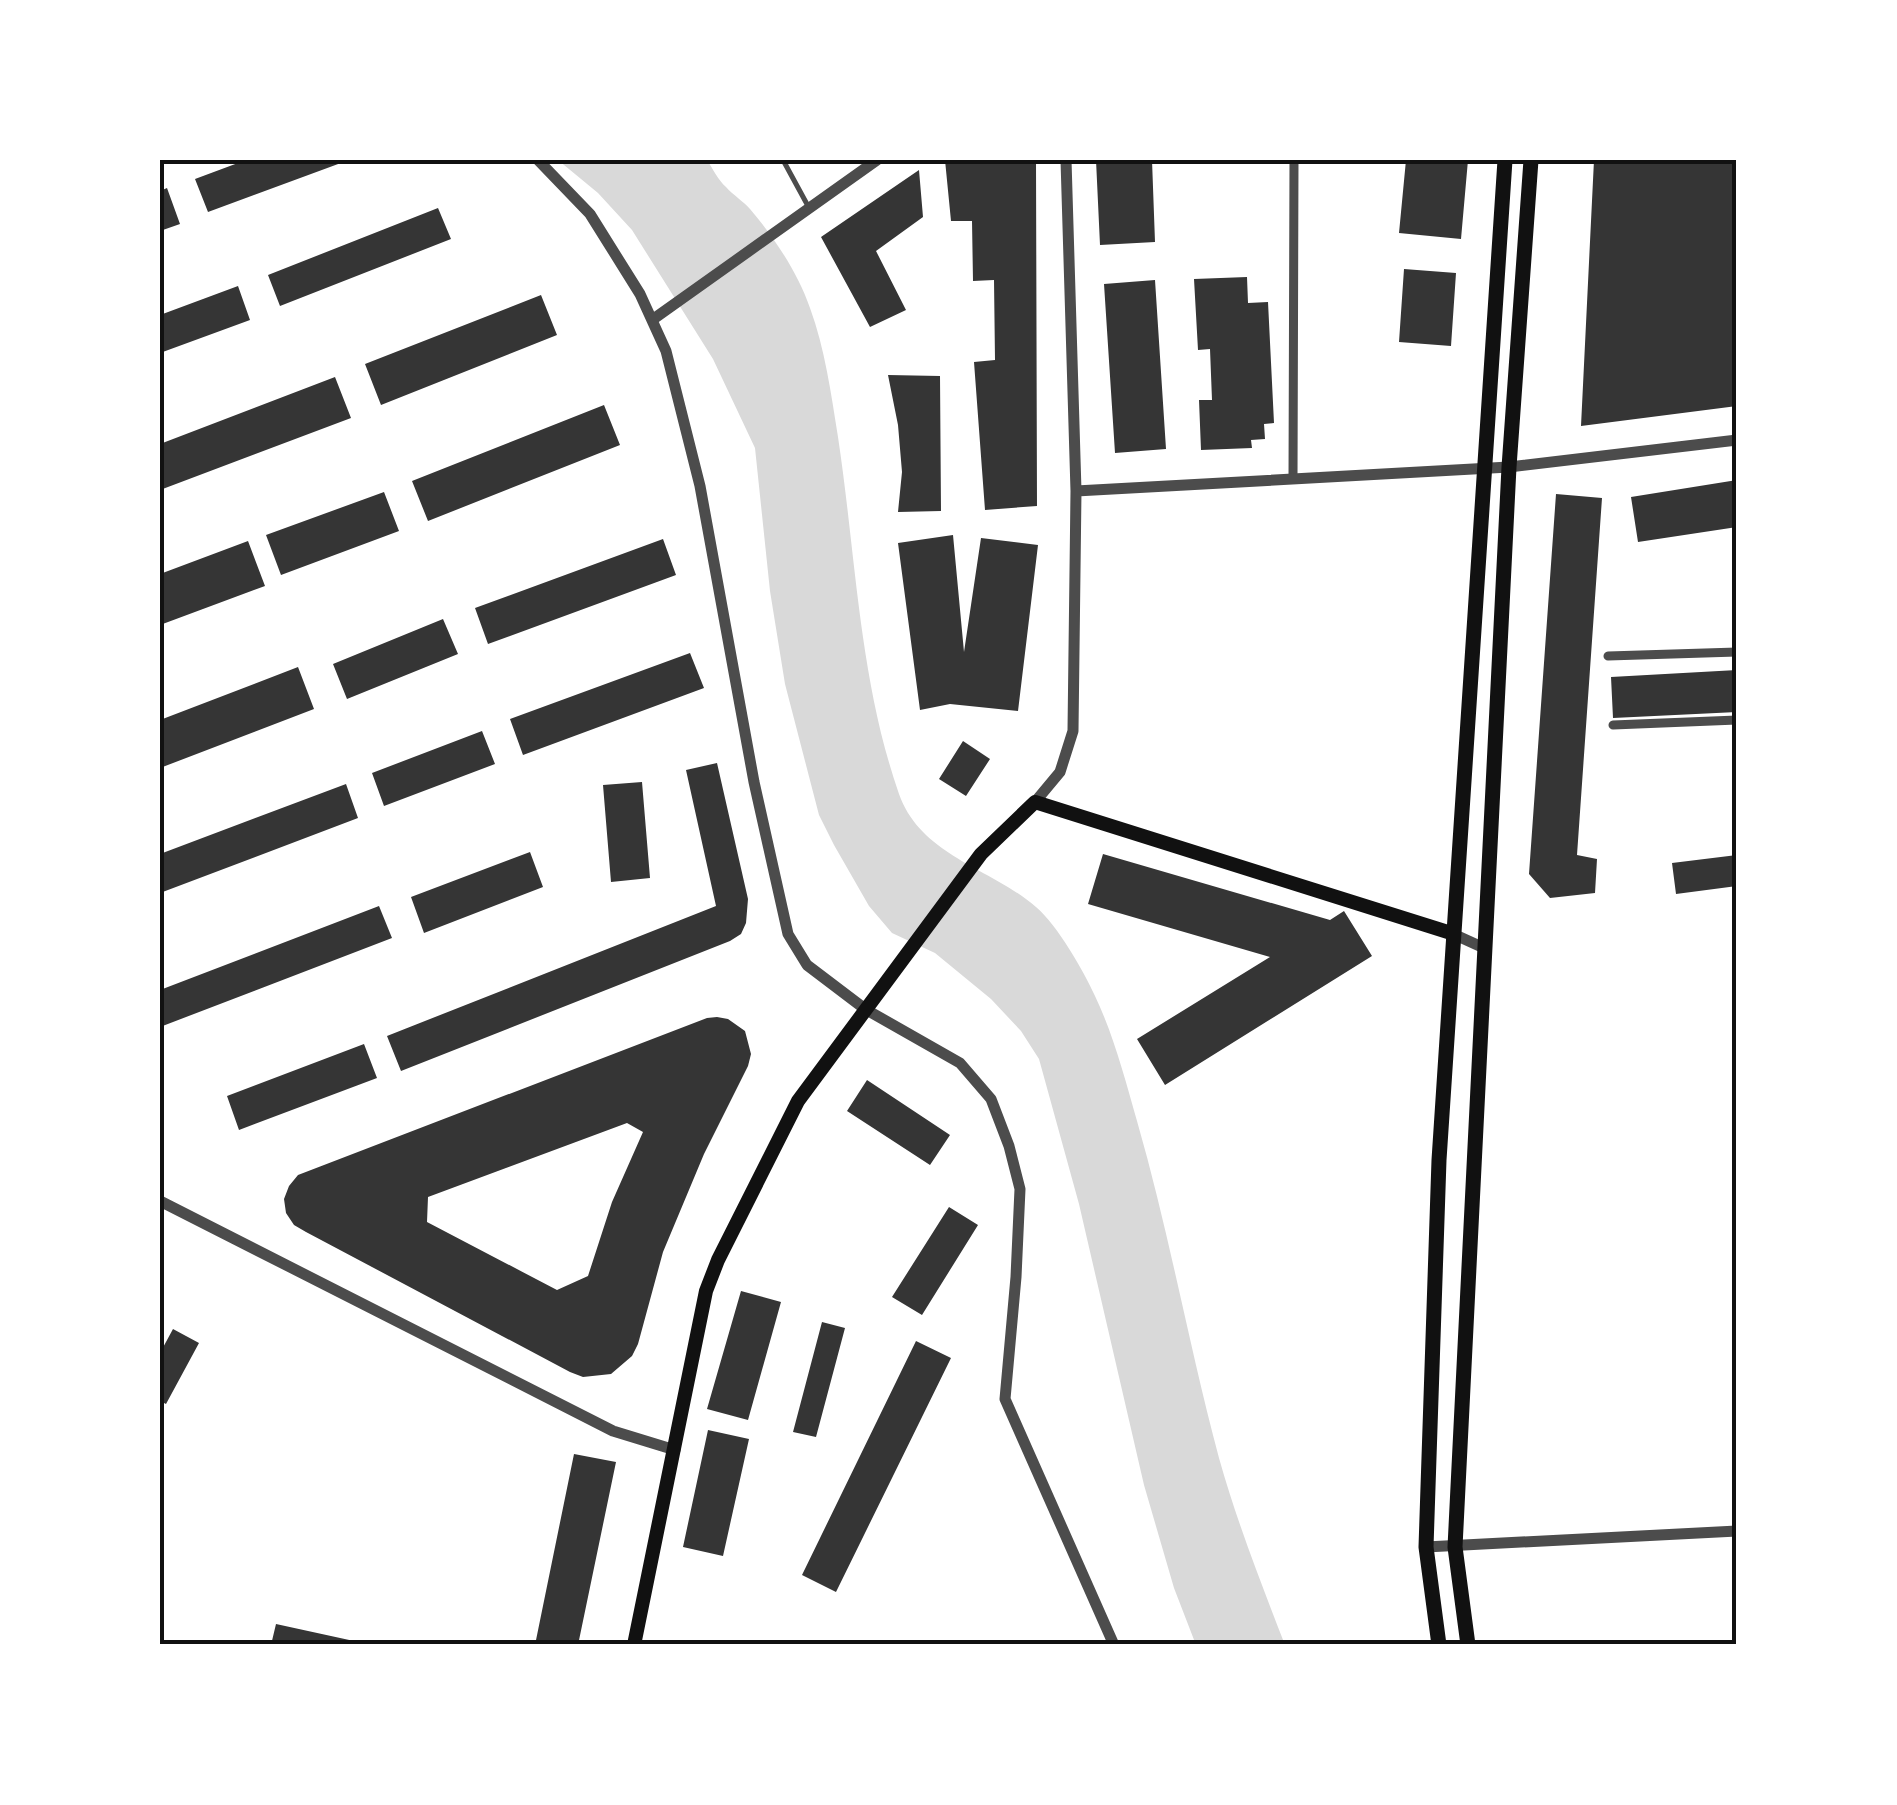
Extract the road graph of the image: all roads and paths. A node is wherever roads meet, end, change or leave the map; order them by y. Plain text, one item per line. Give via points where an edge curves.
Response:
1 (538, 160) edge
2 (783, 160) edge
3 (877, 160) edge
4 (1066, 160) edge
5 (1294, 160) edge
6 (1505, 160) edge
7 (1531, 160) edge
8 (809, 208) junction
9 (652, 320) junction
10 (1737, 440) edge
11 (1485, 466) junction
12 (1509, 467) junction
13 (1293, 478) junction
14 (1076, 491) junction
15 (1737, 652) edge
16 (1608, 656) dead end
17 (1737, 720) edge
18 (1613, 725) dead end
19 (1035, 802) junction
20 (1452, 933) junction
21 (1484, 948) junction
22 (865, 1009) junction
23 (160, 1201) edge
24 (675, 1450) junction
25 (1737, 1531) edge
26 (1455, 1547) junction
27 (1426, 1548) junction
28 (634, 1645) edge
29 (1114, 1645) edge
30 (1439, 1645) edge
31 (1468, 1645) edge

1 - 9 street via 590,214
2 - 8 lane
3 - 8 street
4 - 14 street
5 - 13 street
6 - 11 main road
7 - 12 main road
8 - 9 street
9 - 22 street via 700,486 788,934 807,965
10 - 12 street
11 - 12 street
11 - 13 street
11 - 20 main road
12 - 21 main road
13 - 14 street
14 - 19 street via 1073,731 1060,772
15 - 16 street
17 - 18 street
19 - 20 main road
19 - 22 main road via 981,854
20 - 21 street
20 - 27 main road
21 - 26 main road
22 - 24 main road via 798,1101 718,1260
22 - 29 street via 960,1063 992,1099 1020,1188 1005,1399
23 - 24 street via 613,1431
24 - 28 main road
25 - 26 street
26 - 27 street
26 - 31 main road
27 - 30 main road

